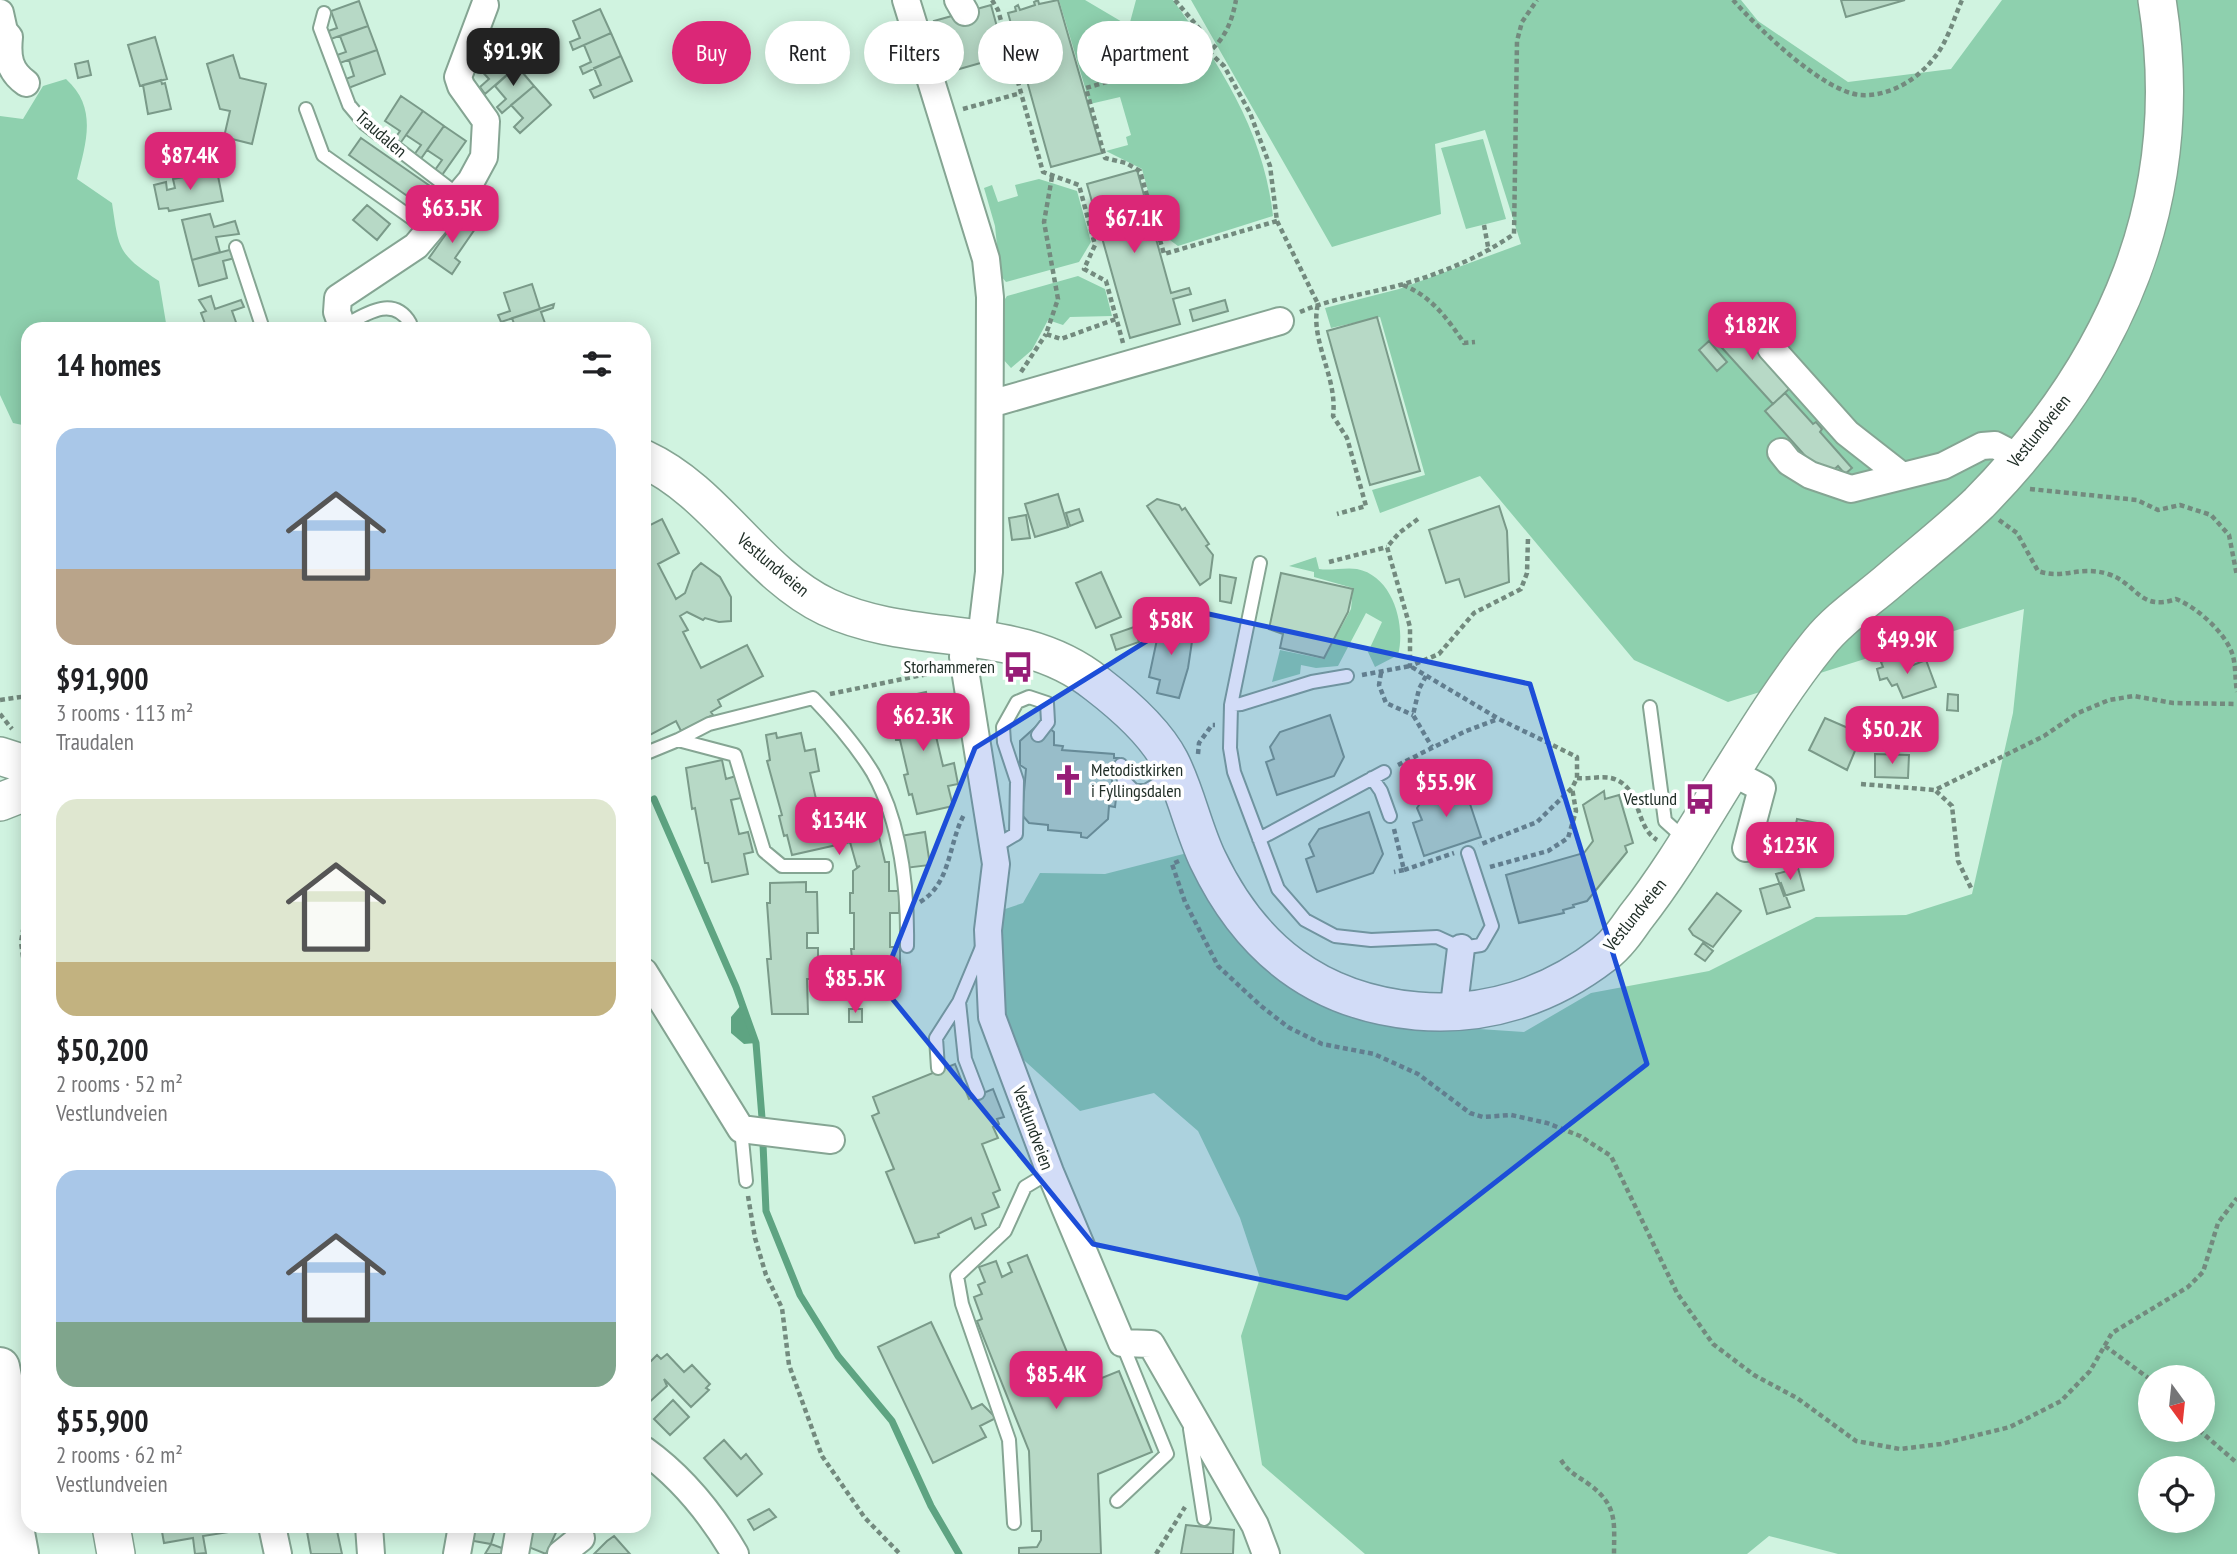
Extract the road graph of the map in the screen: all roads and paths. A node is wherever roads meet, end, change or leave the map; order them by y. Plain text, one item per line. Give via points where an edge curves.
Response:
1 (906, 0) edge
2 (992, 0) edge
3 (1175, 0) edge
4 (1236, 0) edge
5 (1537, 0) edge
6 (1733, 0) edge
7 (1962, 0) edge
8 (2157, 0) edge
9 (485, 5) dead end
10 (0, 13) edge
11 (324, 13) dead end
12 (1193, 21) edge
13 (1213, 48) edge
14 (1213, 56) edge
15 (26, 83) dead end
16 (1100, 84) edge
17 (1021, 93) junction
18 (306, 109) dead end
19 (942, 115) junction
20 (1052, 177) junction
21 (458, 195) junction
22 (1277, 221) junction
23 (1484, 225) dead end
24 (430, 231) junction
25 (236, 247) dead end
26 (1489, 252) junction
27 (1402, 285) junction
28 (1318, 304) junction
29 (1116, 319) junction
30 (1280, 321) joint
31 (261, 322) edge
32 (340, 322) edge
33 (352, 322) edge
34 (409, 322) edge
35 (1475, 342) dead end
36 (1771, 348) dead end
37 (1130, 364) junction
38 (990, 404) junction
39 (1781, 453) dead end
40 (2020, 458) junction
41 (651, 463) edge
42 (1902, 476) junction
43 (1985, 496) junction
44 (1336, 514) dead end
45 (1418, 519) dead end
46 (1528, 537) dead end
47 (1387, 547) junction
48 (1329, 562) dead end
49 (1259, 563) dead end
50 (2237, 576) edge
51 (970, 648) junction
52 (1409, 666) junction
53 (1381, 673) junction
54 (1347, 676) joint
55 (1426, 676) junction
56 (2237, 692) edge
57 (21, 697) edge
58 (813, 698) junction
59 (0, 700) edge
60 (2237, 704) edge
61 (1231, 705) junction
62 (1650, 706) dead end
63 (1413, 715) junction
64 (1499, 719) junction
65 (1212, 725) dead end
66 (1038, 735) dead end
67 (678, 740) junction
68 (1432, 747) junction
69 (651, 751) edge
70 (0, 756) edge
71 (21, 763) edge
72 (1121, 765) dead end
73 (1186, 771) junction
74 (1384, 772) joint
75 (1731, 772) junction
76 (1372, 778) junction
77 (1577, 778) junction
78 (982, 782) junction
79 (1860, 784) dead end
80 (1572, 788) junction
81 (1935, 790) junction
82 (21, 794) edge
83 (0, 802) edge
84 (1390, 816) joint
85 (1259, 839) junction
86 (992, 842) junction
87 (1685, 848) junction
88 (1746, 848) dead end
89 (1470, 850) junction
90 (1204, 851) junction
91 (826, 866) dead end
92 (1404, 870) junction
93 (1394, 872) dead end
94 (1492, 876) dead end
95 (1972, 890) dead end
96 (908, 910) junction
97 (988, 930) junction
98 (907, 946) dead end
99 (1461, 948) junction
100 (651, 983) edge
101 (959, 1002) junction
102 (1453, 1014) junction
103 (939, 1068) dead end
104 (978, 1093) dead end
105 (741, 1129) junction
106 (831, 1140) dead end
107 (1049, 1172) junction
108 (746, 1181) joint
109 (2237, 1198) edge
110 (1122, 1343) junction
111 (2105, 1346) junction
112 (0, 1367) edge
113 (2138, 1370) edge
114 (1187, 1407) junction
115 (2212, 1442) edge
116 (0, 1455) edge
117 (651, 1456) edge
118 (1561, 1460) dead end
119 (2237, 1464) edge
120 (21, 1475) edge
121 (1199, 1486) junction
122 (1117, 1501) dead end
123 (1204, 1518) dead end
124 (1014, 1523) dead end
125 (32, 1533) edge
126 (112, 1533) edge
127 (274, 1533) edge
128 (370, 1533) edge
129 (461, 1533) edge
130 (519, 1533) edge
131 (19, 1554) edge
132 (37, 1554) edge
133 (116, 1554) edge
134 (278, 1554) edge
135 (371, 1554) edge
136 (457, 1554) edge
137 (515, 1554) edge
138 (735, 1554) edge
139 (900, 1554) edge
140 (1156, 1554) edge
141 (1266, 1554) edge
142 (1614, 1554) edge

1 - 19 street
2 - 17 path
3 - 12 path
4 - 13 path via 1233,18
5 - 26 path via 1522,22 1517,41 1514,233
6 - 7 path via 1766,36 1825,79 1857,95 1878,95 1902,87 1935,57
8 - 40 main road, Vestlundveien via 2165,103 2163,153 2151,219 2137,264 2087,370
9 - 21 street via 458,77 486,121 487,138 484,158
10 - 15 street via 9,37 7,54 15,75
11 - 21 lane, Traudalen via 320,28 349,105 373,131
14 - 22 path via 1224,66 1250,113 1270,166
16 - 22 path via 1086,88 1105,158 1140,171 1164,254
17 - 19 path
17 - 20 path via 1043,172
18 - 24 lane via 323,155
19 - 38 street via 986,260
20 - 29 path via 1079,185 1095,245 1084,269 1106,281
20 - 29 path via 1044,222 1058,299 1046,334 1061,339
21 - 24 street
22 - 28 path
23 - 26 path
24 - 32 street via 416,246 338,298
25 - 31 lane
26 - 27 path
27 - 28 path
27 - 35 path via 1420,292 1464,343
28 - 30 path
28 - 44 path via 1315,318 1335,396 1333,416 1347,438 1366,506
29 - 37 path
30 - 37 street
33 - 34 lane via 375,308 393,308
36 - 42 street via 1847,433
37 - 38 street
38 - 51 street via 989,572
39 - 42 street via 1810,475 1837,487 1862,488
40 - 42 street via 1995,445 1982,446 1942,466
40 - 43 main road, Vestlundveien
41 - 51 main road, Vestlundveien via 682,483 794,586 827,607
43 - 50 path via 2137,500 2158,510 2180,505 2211,515 2229,536
43 - 56 path via 2017,533 2038,571 2054,577 2085,569 2112,575 2144,600 2163,603 2176,599 2194,606 2231,652
43 - 75 main road, Vestlundveien via 1822,639
45 - 47 path
46 - 52 path via 1527,572 1521,589 1474,613 1439,654
47 - 48 path
47 - 52 path via 1409,627
49 - 61 lane
51 - 58 path via 926,672
51 - 73 main road, Vestlundveien via 1041,651 1094,681
51 - 78 street, Vestlundveien
52 - 53 path
52 - 55 path
53 - 54 path
53 - 63 path via 1379,685 1386,703
54 - 61 lane
55 - 63 path
55 - 64 path
57 - 59 path
58 - 67 lane via 709,724
58 - 96 lane via 843,730 873,774 895,833
60 - 81 path via 2173,703 2134,696 2109,700
61 - 85 lane via 1234,772
62 - 87 lane via 1665,821
63 - 68 path
64 - 68 path
64 - 77 path via 1577,757
65 - 73 path
66 - 86 lane via 1048,722 1047,703 1029,698 1017,702 1003,727 1017,781 1016,834
67 - 69 lane
67 - 91 lane via 735,755 764,851 782,866
68 - 74 path
70 - 71 main road
72 - 73 lane via 1124,782 1134,791 1146,791
73 - 90 main road, Vestlundveien
74 - 76 lane
75 - 87 main road, Vestlundveien
75 - 88 street via 1762,788
76 - 84 lane
76 - 85 lane
77 - 80 path
77 - 87 path via 1612,779 1627,786 1651,836
78 - 86 street, Vestlundveien
78 - 96 path via 956,828 945,875 931,896
79 - 81 path
80 - 89 path via 1537,822
80 - 94 path via 1576,811 1568,838 1548,851 1489,865
81 - 95 path via 1952,806 1958,861
82 - 83 main road
84 - 92 path
85 - 99 lane via 1278,889 1305,920 1335,936 1371,940 1437,937
86 - 97 street, Vestlundveien via 996,864
87 - 102 main road, Vestlundveien via 1613,948 1578,974 1535,995
89 - 92 path
89 - 99 lane via 1492,926 1481,946
90 - 102 main road, Vestlundveien via 1236,906 1269,948 1317,985 1379,1008
90 - 111 path via 1172,864 1185,902 1219,965 1261,1006 1288,1027 1322,1044 1374,1054 1418,1074 1470,1114 1511,1115 1547,1124 1580,1136 1611,1156 1677,1293 1713,1344 1856,1441 1900,1449 2010,1427 2061,1401 2090,1371
92 - 93 path
96 - 98 lane
97 - 101 lane
97 - 107 street, Vestlundveien via 992,1017
99 - 102 street
100 - 105 street
101 - 103 lane via 936,1038
101 - 104 lane via 965,1059
105 - 106 street
105 - 108 lane
107 - 110 street, Vestlundveien
107 - 124 lane via 1025,1187 1004,1231 957,1276 962,1304 1009,1440
108 - 139 path via 755,1238 782,1308 789,1365 808,1424 822,1456 865,1518
109 - 111 path via 2218,1223 2203,1272 2188,1287 2112,1334
110 - 114 street via 1151,1344
110 - 122 lane via 1167,1454
111 - 113 path
112 - 120 main road
114 - 121 lane
114 - 141 street via 1255,1525
115 - 119 path
116 - 131 main road
117 - 138 street via 685,1484
118 - 142 path via 1604,1498 1613,1513
121 - 123 lane
121 - 140 path
125 - 132 main road
126 - 133 main road
127 - 134 street
128 - 135 street
129 - 136 street
130 - 137 street

